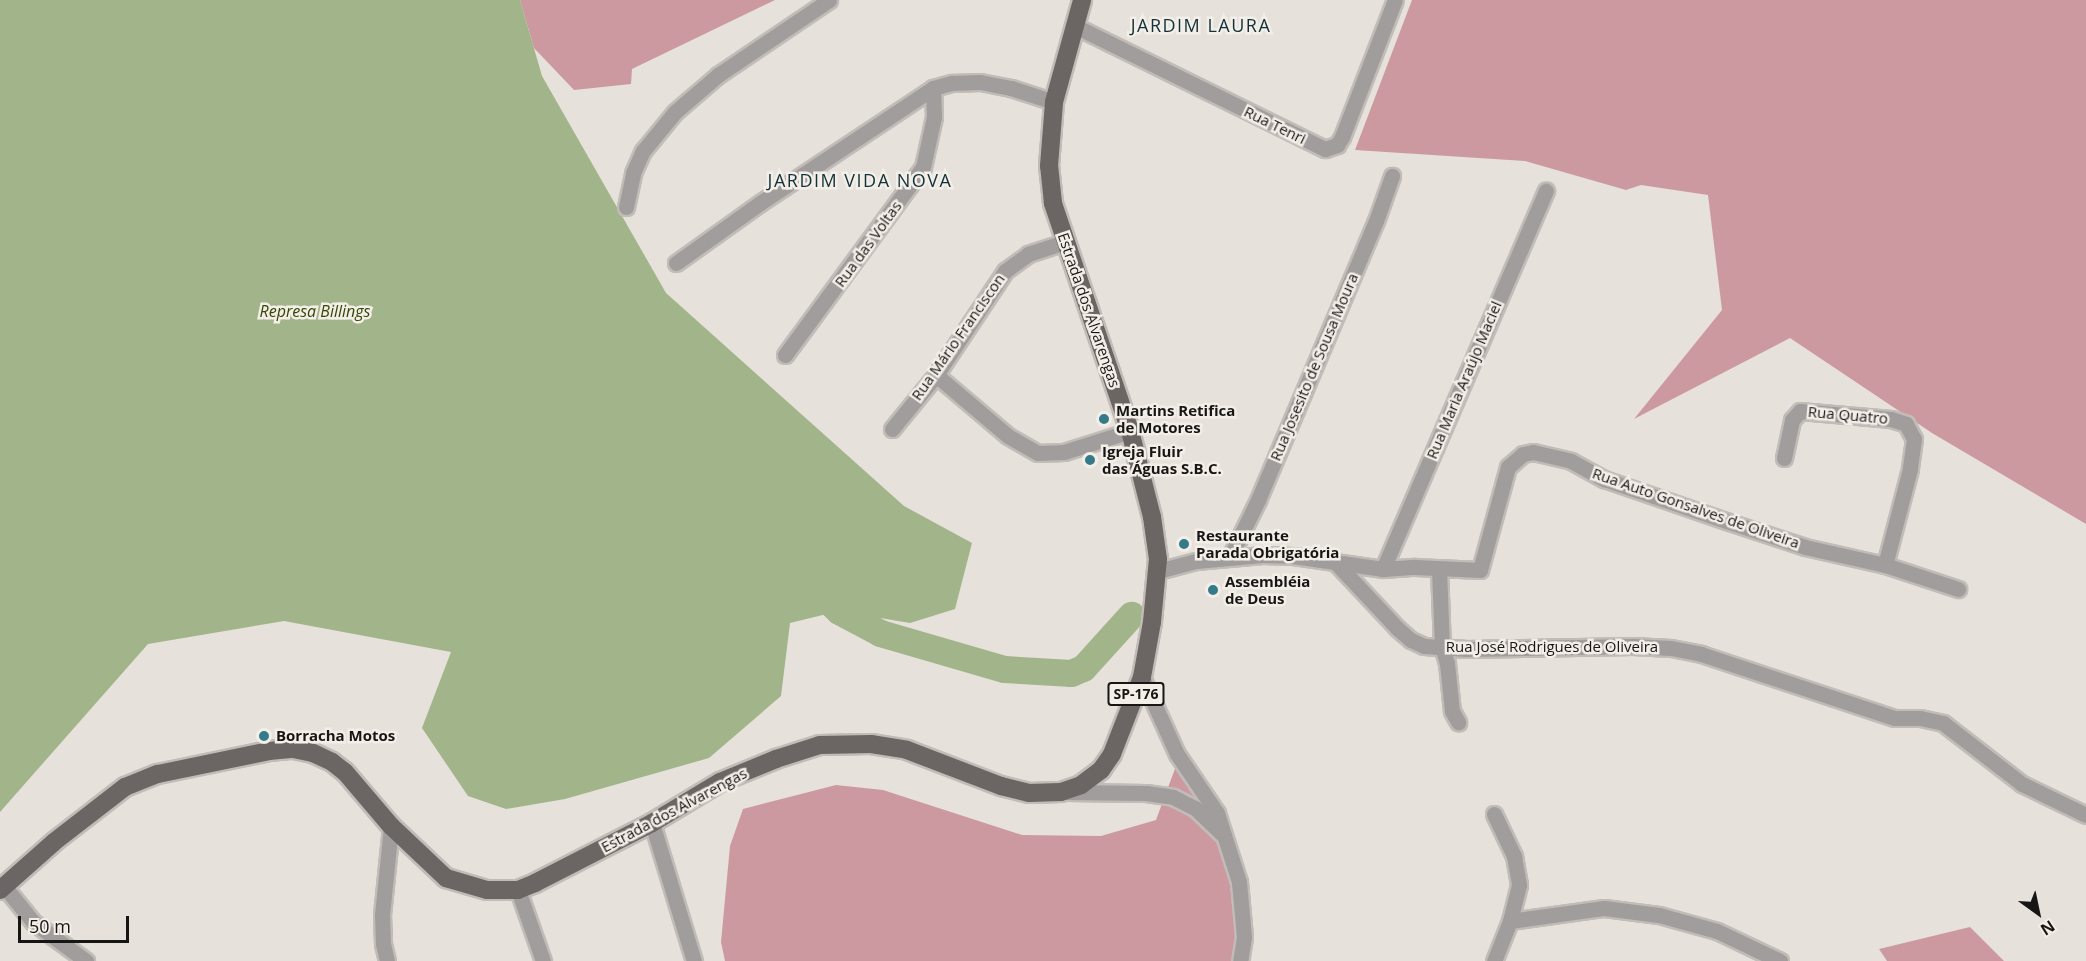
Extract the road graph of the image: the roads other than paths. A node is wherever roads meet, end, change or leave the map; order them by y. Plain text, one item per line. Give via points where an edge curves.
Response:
1 (829, 0) edge
2 (1082, 0) edge
3 (1395, 0) edge
4 (1075, 26) junction
5 (933, 88) junction
6 (1054, 102) junction
7 (1392, 176) dead end
8 (1546, 191) dead end
9 (626, 207) dead end
10 (1066, 242) junction
11 (676, 263) dead end
12 (785, 356) dead end
13 (936, 375) junction
14 (892, 429) dead end
15 (1130, 431) junction
16 (1784, 458) dead end
17 (1230, 557) junction
18 (1337, 564) junction
19 (1885, 565) junction
20 (1383, 569) junction
21 (1439, 569) junction
22 (1158, 571) junction
23 (1958, 589) dead end
24 (1442, 646) junction
25 (1142, 677) junction
26 (1458, 722) dead end
27 (1061, 792) junction
28 (1494, 814) dead end
29 (2086, 815) edge
30 (652, 823) junction
31 (391, 826) junction
32 (1224, 836) junction
33 (2, 888) edge
34 (518, 890) junction
35 (1510, 921) junction
36 (65, 955) edge
37 (86, 961) edge
38 (387, 961) edge
39 (543, 961) edge
40 (694, 961) edge
41 (1240, 961) edge
42 (1494, 961) edge
43 (1780, 961) edge

1 - 9 street via 718,75 675,112 643,151 633,172
2 - 4 main road, Estrada dos Alvarengas / SP-176
3 - 4 street, Rua Tenri via 1342,136 1337,145 1326,148
4 - 6 main road, Estrada dos Alvarengas / SP-176
5 - 6 street via 980,82
5 - 11 street
5 - 12 street, Rua das Voltas via 932,137 922,167
6 - 10 main road, Estrada dos Alvarengas / SP-176 via 1049,166 1053,203
7 - 17 street, Rua Josesito de Sousa Moura via 1258,500
8 - 20 street, Rua Maria Araújo Maciel
10 - 13 street, Rua Mário Franciscon via 1028,254 1005,271
10 - 15 main road, Estrada dos Alvarengas / SP-176
13 - 14 street, Rua Mário Franciscon
13 - 15 street via 1008,436 1038,453 1064,452
15 - 22 main road, Estrada dos Alvarengas / SP-176 via 1152,517
16 - 19 street, Rua Quatro via 1792,420 1800,411 1891,419 1906,424 1914,439 1910,468
17 - 18 street via 1293,556
17 - 22 street
18 - 20 street, Rua Auto Gonsalves de Oliveira
18 - 24 street, Rua José Rodrigues de Oliveira via 1411,640 1424,646
19 - 21 street, Rua Auto Gonsalves de Oliveira via 1805,547 1604,479 1571,461 1533,452 1523,454 1508,467 1480,570
19 - 23 street, Rua Auto Gonsalves de Oliveira
20 - 21 street, Rua Auto Gonsalves de Oliveira
21 - 24 street
22 - 25 main road, Estrada dos Alvarengas / SP-176
24 - 26 street via 1452,711
24 - 29 street, Rua José Rodrigues de Oliveira via 1467,650 1633,646 1701,654 1895,718 1943,723 2022,784
25 - 27 main road, Estrada dos Alvarengas / SP-176 via 1112,754 1101,770 1081,785
25 - 32 street via 1177,754 1217,813
27 - 30 main road, Estrada dos Alvarengas / SP-176 via 1029,793 1001,786 907,750 871,744 820,745 720,782
27 - 32 street via 1173,797 1195,808
28 - 35 street via 1517,867 1519,885
30 - 34 main road, Estrada dos Alvarengas / SP-176
30 - 40 street
31 - 33 main road, Estrada dos Alvarengas / SP-176 via 332,762 293,749 269,751 158,774 125,787
31 - 34 main road, Estrada dos Alvarengas / SP-176 via 446,878 487,890
31 - 38 street via 382,915
32 - 41 street via 1243,907
33 - 36 street
34 - 39 street
35 - 42 street
35 - 43 street via 1604,908 1649,913 1717,931
36 - 37 street

